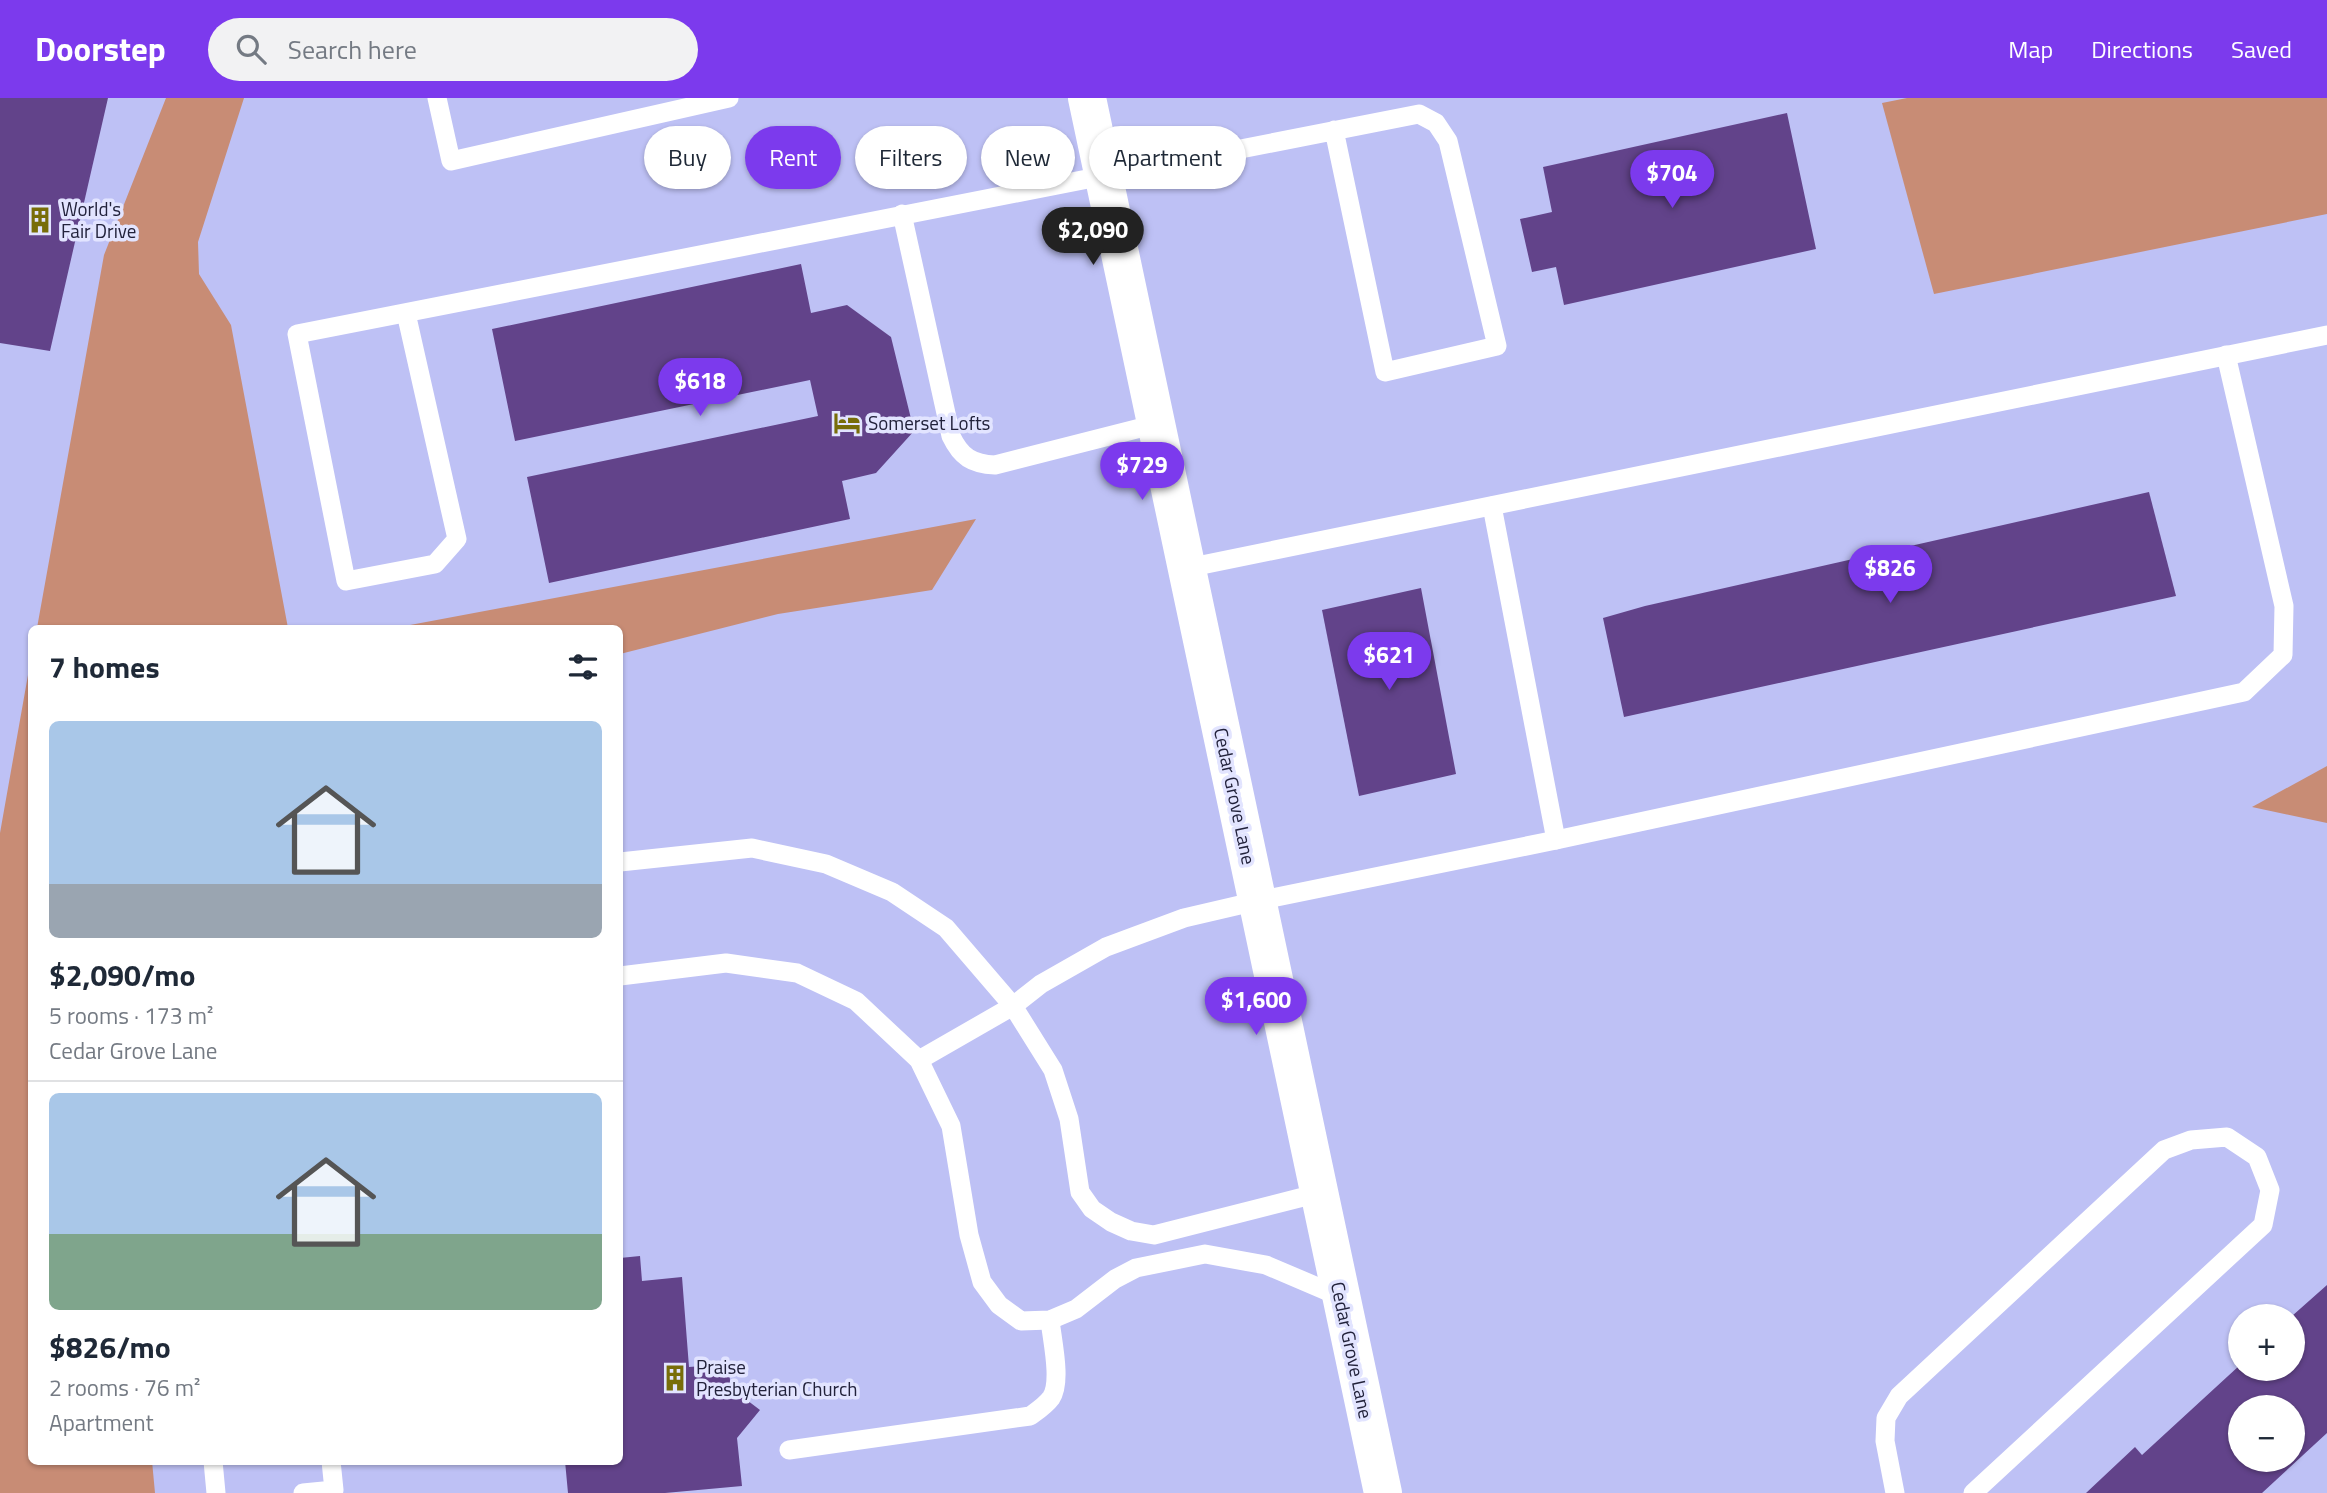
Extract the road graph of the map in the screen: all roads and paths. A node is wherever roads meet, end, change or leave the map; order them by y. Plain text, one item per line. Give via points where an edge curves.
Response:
1 (437, 98) edge
2 (729, 98) edge
3 (1087, 98) edge
4 (1093, 126) edge
5 (1334, 131) junction
6 (1246, 148) edge
7 (1089, 179) edge
8 (1107, 189) edge
9 (902, 214) junction
10 (406, 313) junction
11 (2327, 335) edge
12 (2226, 355) junction
13 (1156, 424) junction
14 (1492, 506) junction
15 (1187, 568) junction
16 (1556, 840) junction
17 (623, 862) edge
18 (1257, 901) junction
19 (623, 976) edge
20 (1013, 1006) junction
21 (919, 1060) junction
22 (1319, 1193) junction
23 (1341, 1297) junction
24 (1050, 1321) junction
25 (789, 1450) dead end
26 (213, 1465) edge
27 (331, 1465) edge
28 (216, 1493) edge
29 (303, 1493) edge
30 (1383, 1493) edge
31 (1895, 1493) edge
32 (1973, 1493) edge

1 - 2 lane via 451,161
3 - 4 main road, Cedar Grove Lane
5 - 5 lane via 1385,372 1496,346 1443,131 1419,114
5 - 6 lane
7 - 9 lane
8 - 13 main road, Cedar Grove Lane
9 - 10 lane
9 - 13 lane via 951,436 968,460 995,465
10 - 10 lane via 298,334 346,582 435,564 457,539
11 - 12 lane
12 - 14 lane
12 - 16 lane via 2284,606 2283,655 2244,692
13 - 15 main road, Cedar Grove Lane
14 - 15 lane
14 - 16 lane
15 - 18 main road, Cedar Grove Lane
16 - 18 lane
17 - 20 lane via 752,848 827,864 892,892 947,928
18 - 20 lane via 1184,918 1106,947 1041,984
18 - 22 main road, Cedar Grove Lane
19 - 21 lane via 726,963 797,973 856,1001
20 - 21 lane
20 - 22 lane via 1053,1070 1069,1119 1080,1192 1092,1209 1111,1222 1154,1235
21 - 24 lane via 951,1126 969,1235 982,1282 999,1305 1021,1321
22 - 23 main road, Cedar Grove Lane
23 - 24 lane via 1266,1265 1205,1254 1136,1268 1076,1310
23 - 30 main road, Cedar Grove Lane
24 - 25 lane via 1056,1384 1052,1396 1030,1416
26 - 28 lane
27 - 29 lane via 334,1490
31 - 32 lane via 1885,1441 1886,1418 1899,1396 2164,1150 2191,1140 2227,1137 2257,1157 2270,1190 2263,1225

